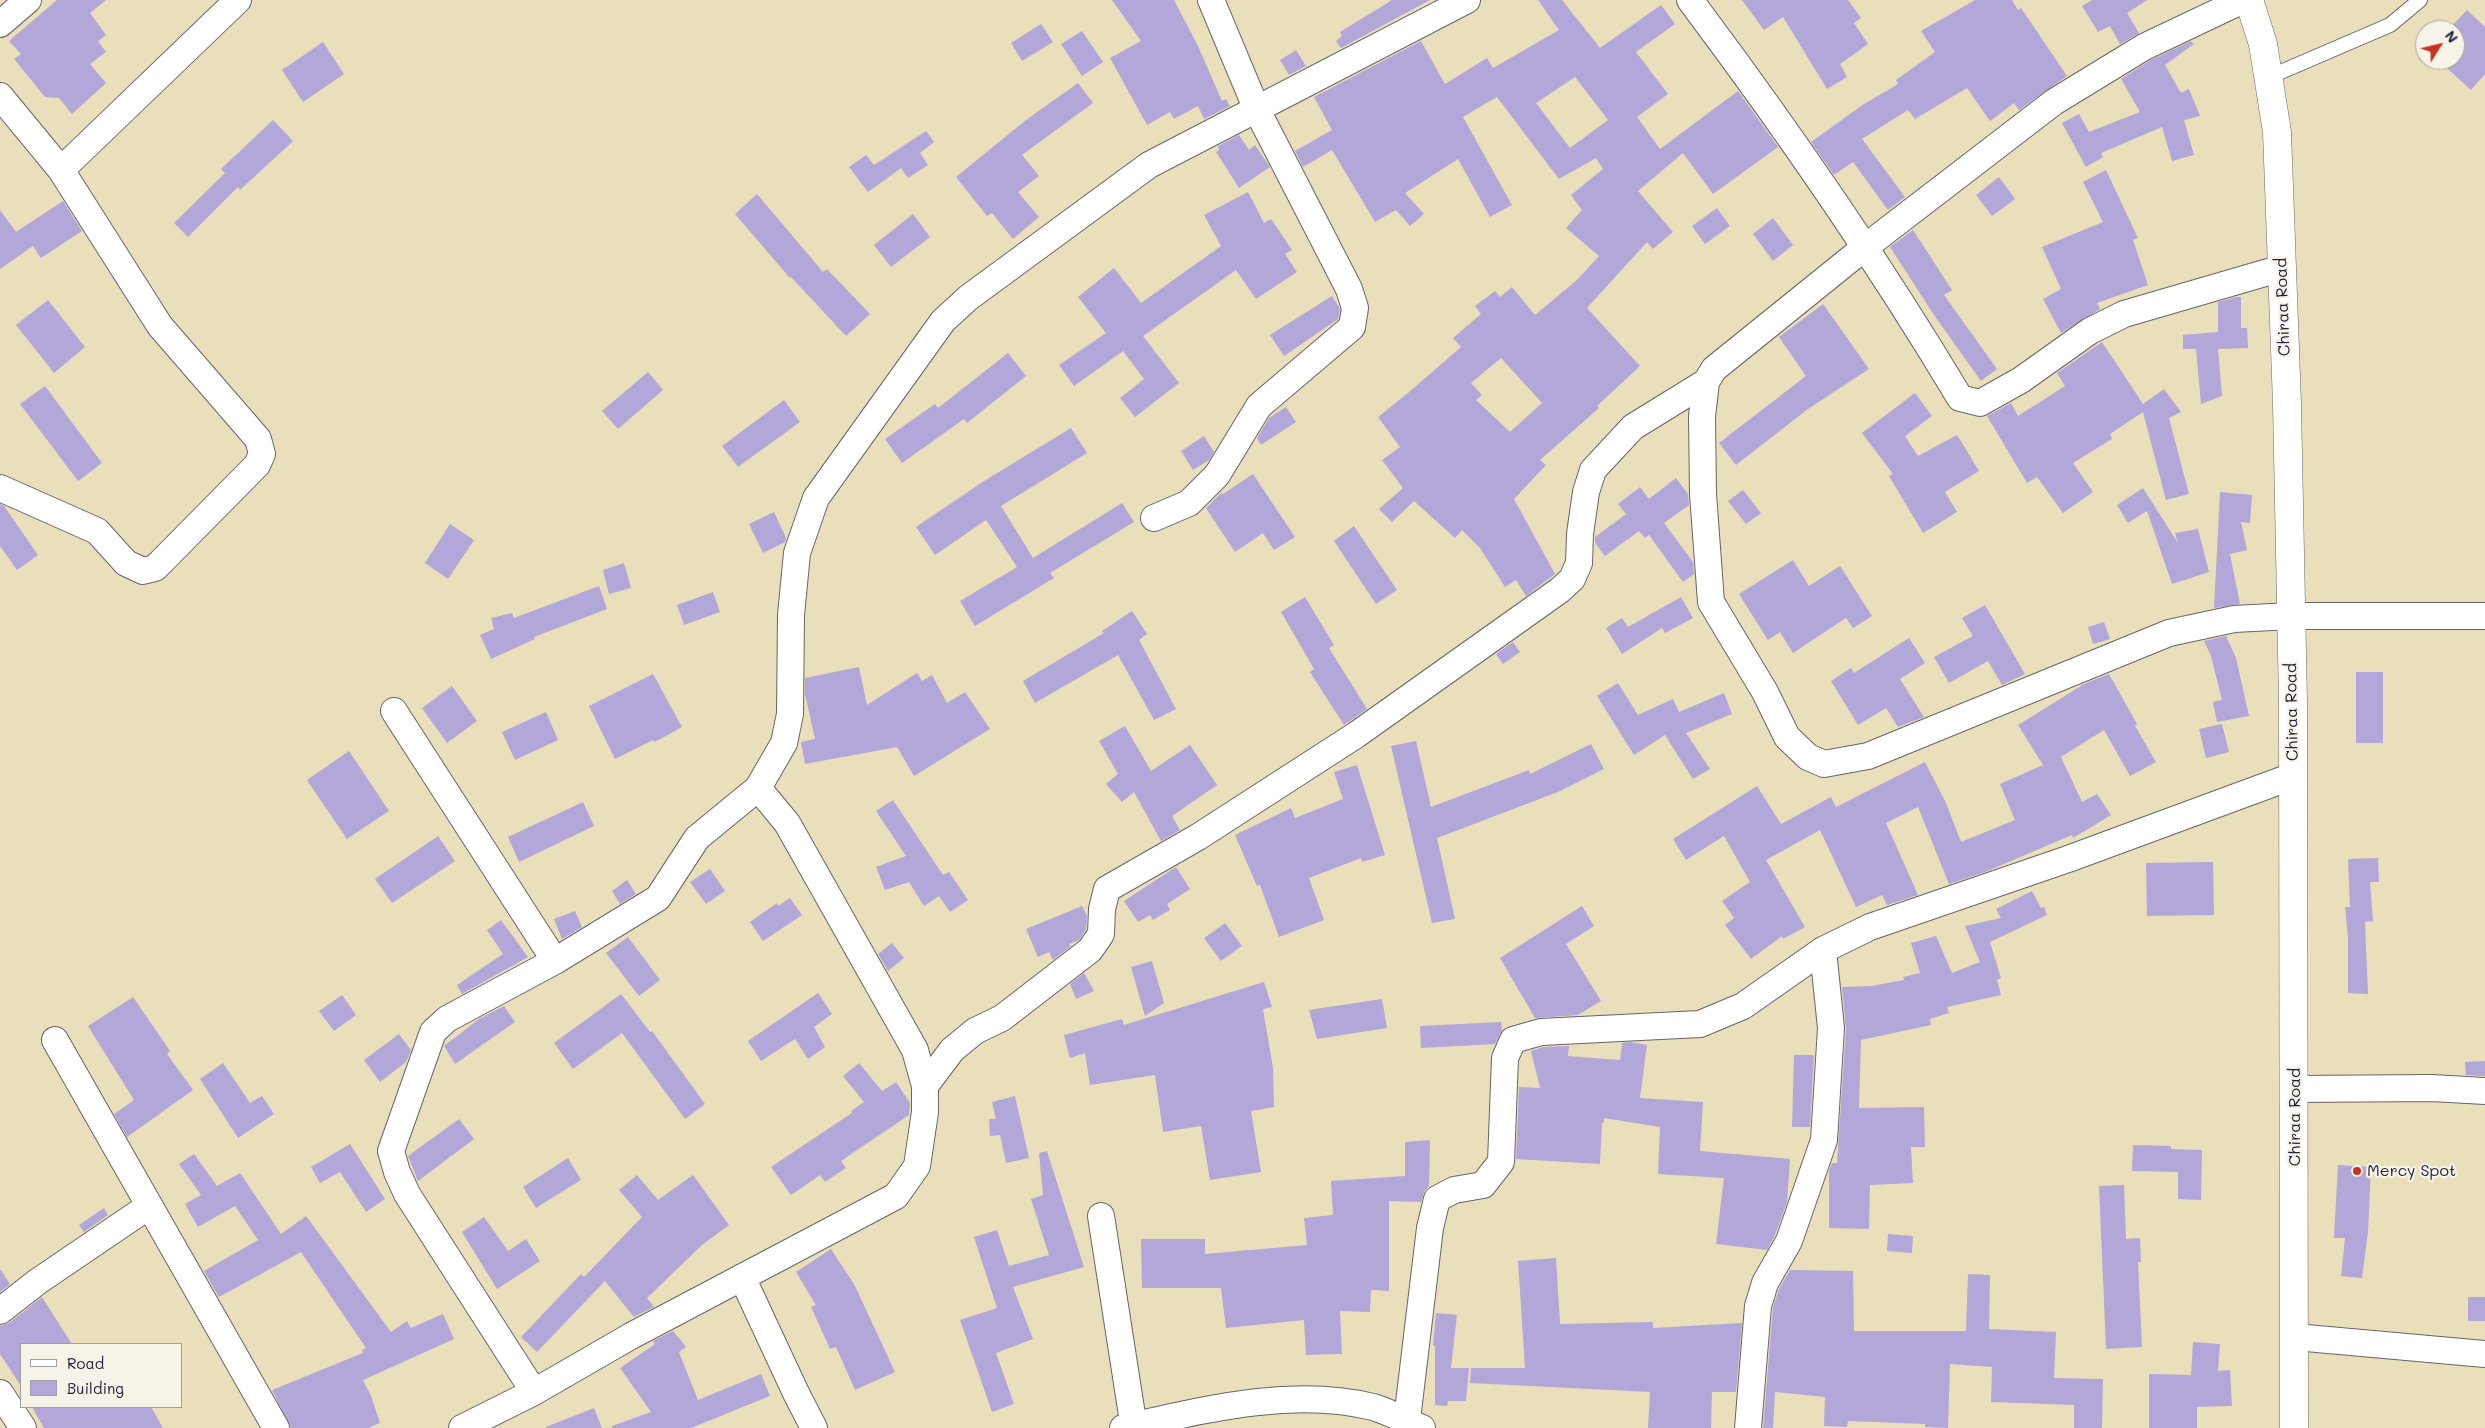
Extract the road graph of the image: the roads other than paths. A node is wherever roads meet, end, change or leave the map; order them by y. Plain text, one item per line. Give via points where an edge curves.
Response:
1 (28, 0) edge
2 (238, 0) edge
3 (1211, 0) edge
4 (1467, 0) edge
5 (1690, 0) edge
6 (2243, 0) edge
7 (2249, 0) edge
8 (2420, 0) edge
9 (0, 24) edge
10 (2269, 78) junction
11 (0, 96) edge
12 (1256, 110) junction
13 (61, 170) junction
14 (1864, 248) junction
15 (2282, 268) junction
16 (1706, 382) junction
17 (0, 488) edge
18 (1154, 518) dead end
19 (2291, 616) junction
20 (2485, 616) edge
21 (394, 711) dead end
22 (2293, 776) junction
23 (758, 788) junction
24 (1823, 950) junction
25 (555, 961) junction
26 (55, 1040) dead end
27 (925, 1086) junction
28 (2294, 1089) junction
29 (2485, 1091) edge
30 (149, 1206) junction
31 (1101, 1216) dead end
32 (742, 1277) junction
33 (0, 1311) edge
34 (2295, 1337) junction
35 (2485, 1354) edge
36 (534, 1392) junction
37 (0, 1393) edge
38 (1412, 1426) edge
39 (1130, 1427) edge
40 (24, 1428) edge
41 (276, 1428) edge
42 (462, 1428) edge
43 (814, 1428) edge
44 (1748, 1428) edge
45 (2294, 1428) edge

1 - 9 street
2 - 13 street
3 - 12 street
4 - 12 street
5 - 14 street via 1738,64
6 - 14 street via 2144,47 2054,102
7 - 10 highway, Chiraa Road
8 - 10 lane via 2390,25
10 - 15 highway, Chiraa Road via 2277,132
11 - 13 street
12 - 18 street via 1349,289 1355,308 1352,327 1259,406 1218,475 1189,503
12 - 23 street via 1149,165 968,298 943,321 816,498 797,554 791,615 790,714 784,743
13 - 17 street via 160,326 258,439 262,454 257,465 155,568 143,571 126,563 97,531
14 - 15 street via 1960,398 1980,403 2021,380 2090,331 2124,314
14 - 16 street via 1714,368
15 - 19 highway, Chiraa Road
16 - 19 street via 1702,416 1703,494 1711,602 1765,692 1787,737 1808,757 1824,764 1868,756 2168,633 2234,620
16 - 27 street via 1634,427 1593,470 1586,492 1579,563 1572,579 1560,590 1356,735 1198,837 1107,889 1100,934 1090,950 1002,1018 975,1032 952,1050
19 - 20 street
19 - 22 highway, Chiraa Road
21 - 25 street
22 - 24 street via 2068,859 1870,927
22 - 28 highway, Chiraa Road
23 - 25 street via 697,838 658,898
23 - 27 street via 787,823 915,1050
24 - 38 street via 1742,1006 1700,1024 1541,1032 1513,1040 1505,1058 1501,1162 1483,1185 1454,1190 1437,1199 1430,1228
24 - 44 street via 1832,1028 1824,1140 1789,1241 1765,1283 1758,1306
25 - 36 street via 446,1019 433,1032 391,1151 407,1194
26 - 30 street
27 - 32 street via 925,1112 917,1166 896,1196
28 - 29 street
28 - 34 highway, Chiraa Road
30 - 33 street
30 - 41 street
31 - 39 street
32 - 36 street
32 - 43 street
34 - 35 street
34 - 45 highway, Chiraa Road
36 - 42 street
37 - 40 street
38 - 39 street via 1374,1408 1325,1399 1226,1404

